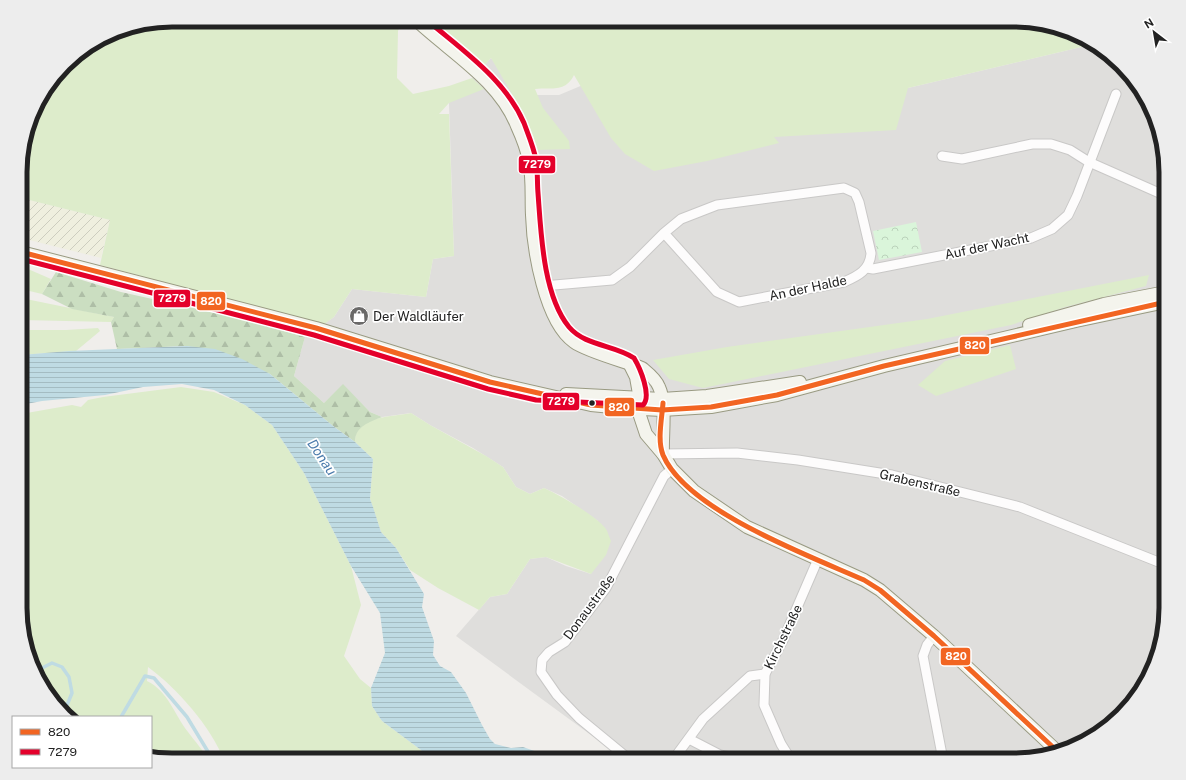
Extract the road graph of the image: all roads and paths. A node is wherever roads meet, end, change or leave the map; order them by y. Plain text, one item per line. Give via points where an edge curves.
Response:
1 (424, 27) edge
2 (1116, 94) dead end
3 (942, 156) dead end
4 (1089, 162) junction
5 (1159, 193) edge
6 (664, 232) junction
7 (27, 254) edge
8 (867, 268) junction
9 (543, 286) junction
10 (1159, 298) edge
11 (629, 363) junction
12 (639, 404) junction
13 (662, 404) junction
14 (663, 454) junction
15 (672, 470) junction
16 (818, 559) junction
17 (1159, 562) edge
18 (934, 636) junction
19 (764, 674) junction
20 (689, 739) junction
21 (1053, 747) edge
22 (622, 753) edge
23 (678, 753) edge
24 (716, 753) edge
25 (787, 753) edge
26 (942, 753) edge

1 - 9 main road via 500,95 517,125 529,161 534,235
2 - 4 street, Auf der Wacht
3 - 4 street via 962,159 1032,144 1051,144 1070,150
4 - 5 street
4 - 8 street, Auf der Wacht via 1068,215 1052,229 1031,238 873,270
6 - 8 street, An der Halde via 717,292 739,302 844,282
6 - 8 street via 681,219 717,205 844,188 855,193 859,202 871,253
6 - 9 street via 630,267 612,280
7 - 12 main road via 316,328 490,382 591,406
9 - 11 main road via 550,308 563,331 574,342
10 - 13 main road via 884,366
11 - 12 main road via 636,377
11 - 13 main road via 642,368 651,376 659,386
12 - 13 main road
12 - 14 main road via 641,423 646,434
13 - 14 main road
14 - 15 main road
14 - 17 street, Grabenstraße via 737,453 892,475 1020,508
15 - 16 main road via 694,491 747,527
15 - 22 street, Donaustraße via 664,476 606,588 566,642 548,652 542,660 541,672 558,695 579,718
16 - 18 main road via 880,590
16 - 19 street, Kirchstraße via 783,640
18 - 21 main road
18 - 26 street via 923,656
19 - 20 street via 750,676 703,718
19 - 25 street, Kirchstraße via 764,705
20 - 23 street
20 - 24 street

